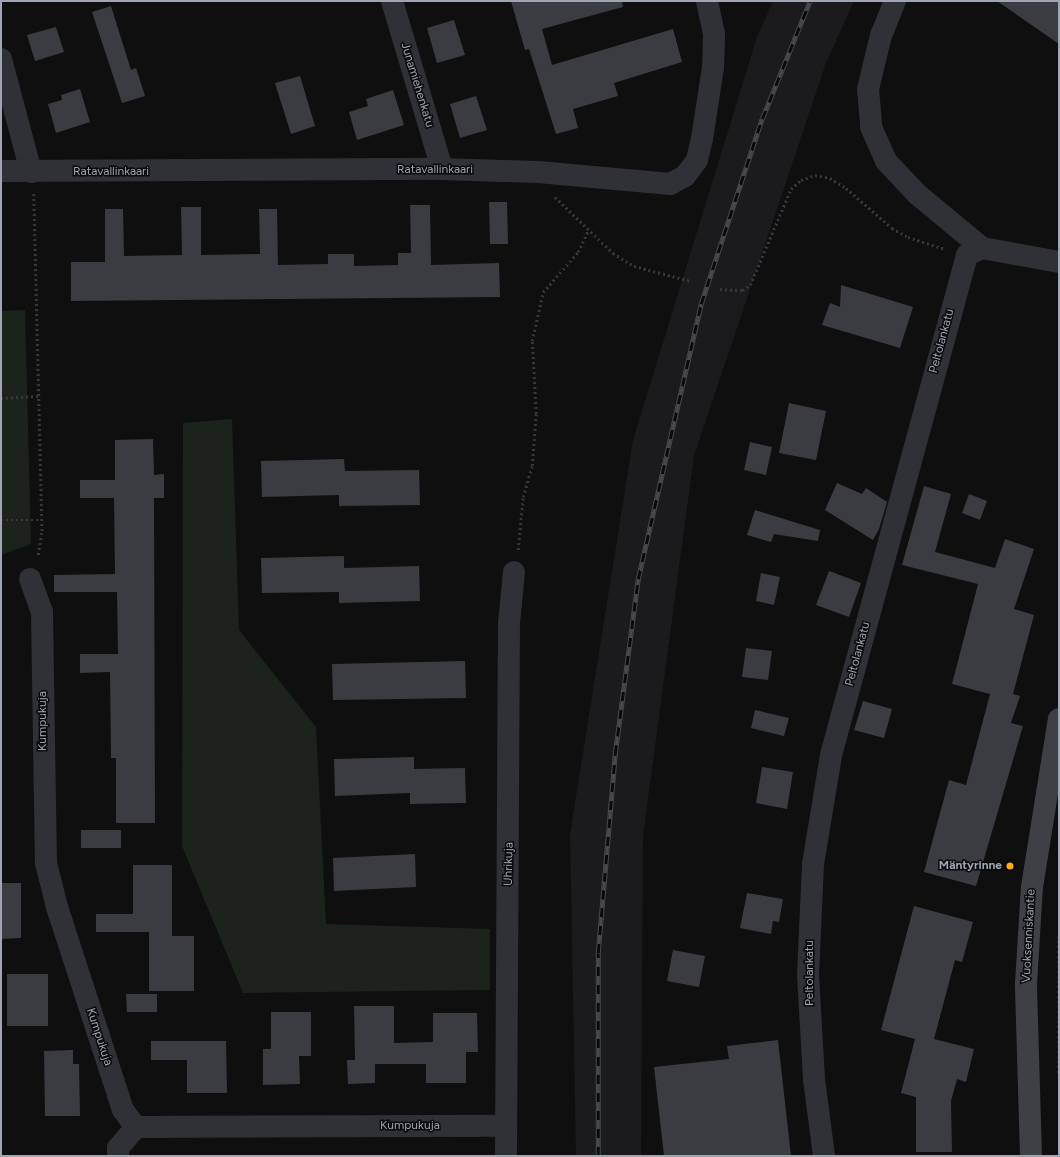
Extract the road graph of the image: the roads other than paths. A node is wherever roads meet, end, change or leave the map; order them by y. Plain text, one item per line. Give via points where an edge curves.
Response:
1 (392, 1) edge
2 (707, 1) edge
3 (895, 1) edge
4 (1, 59) edge
5 (442, 169) junction
6 (1, 172) edge
7 (31, 172) junction
8 (975, 252) junction
9 (1059, 262) edge
10 (514, 572) road end
11 (30, 579) road end
12 (1059, 719) edge
13 (506, 1126) junction
14 (136, 1127) junction
15 (118, 1156) edge
16 (506, 1156) edge
17 (824, 1156) edge
18 (1032, 1156) edge

1 - 5 street, Junamiehenkatu
2 - 5 street, Ratavallinkaari via 714,34 713,67 697,160 685,176 670,184 654,184 538,172
3 - 8 street via 881,35 868,89 871,127 886,161
4 - 7 street
5 - 7 street, Ratavallinkaari
6 - 7 street, Ratavallinkaari
8 - 9 street
8 - 17 street, Peltolankatu via 831,755 816,849 808,975 814,1079
10 - 13 street, Uhrikuja via 509,623
11 - 14 street, Kumpukuja via 42,612 46,863 57,907 120,1104
12 - 18 street, Vuoksenniskantie via 1043,804 1031,902 1026,992
13 - 14 street, Kumpukuja
13 - 16 street, Uhrikuja
14 - 15 street via 118,1148

